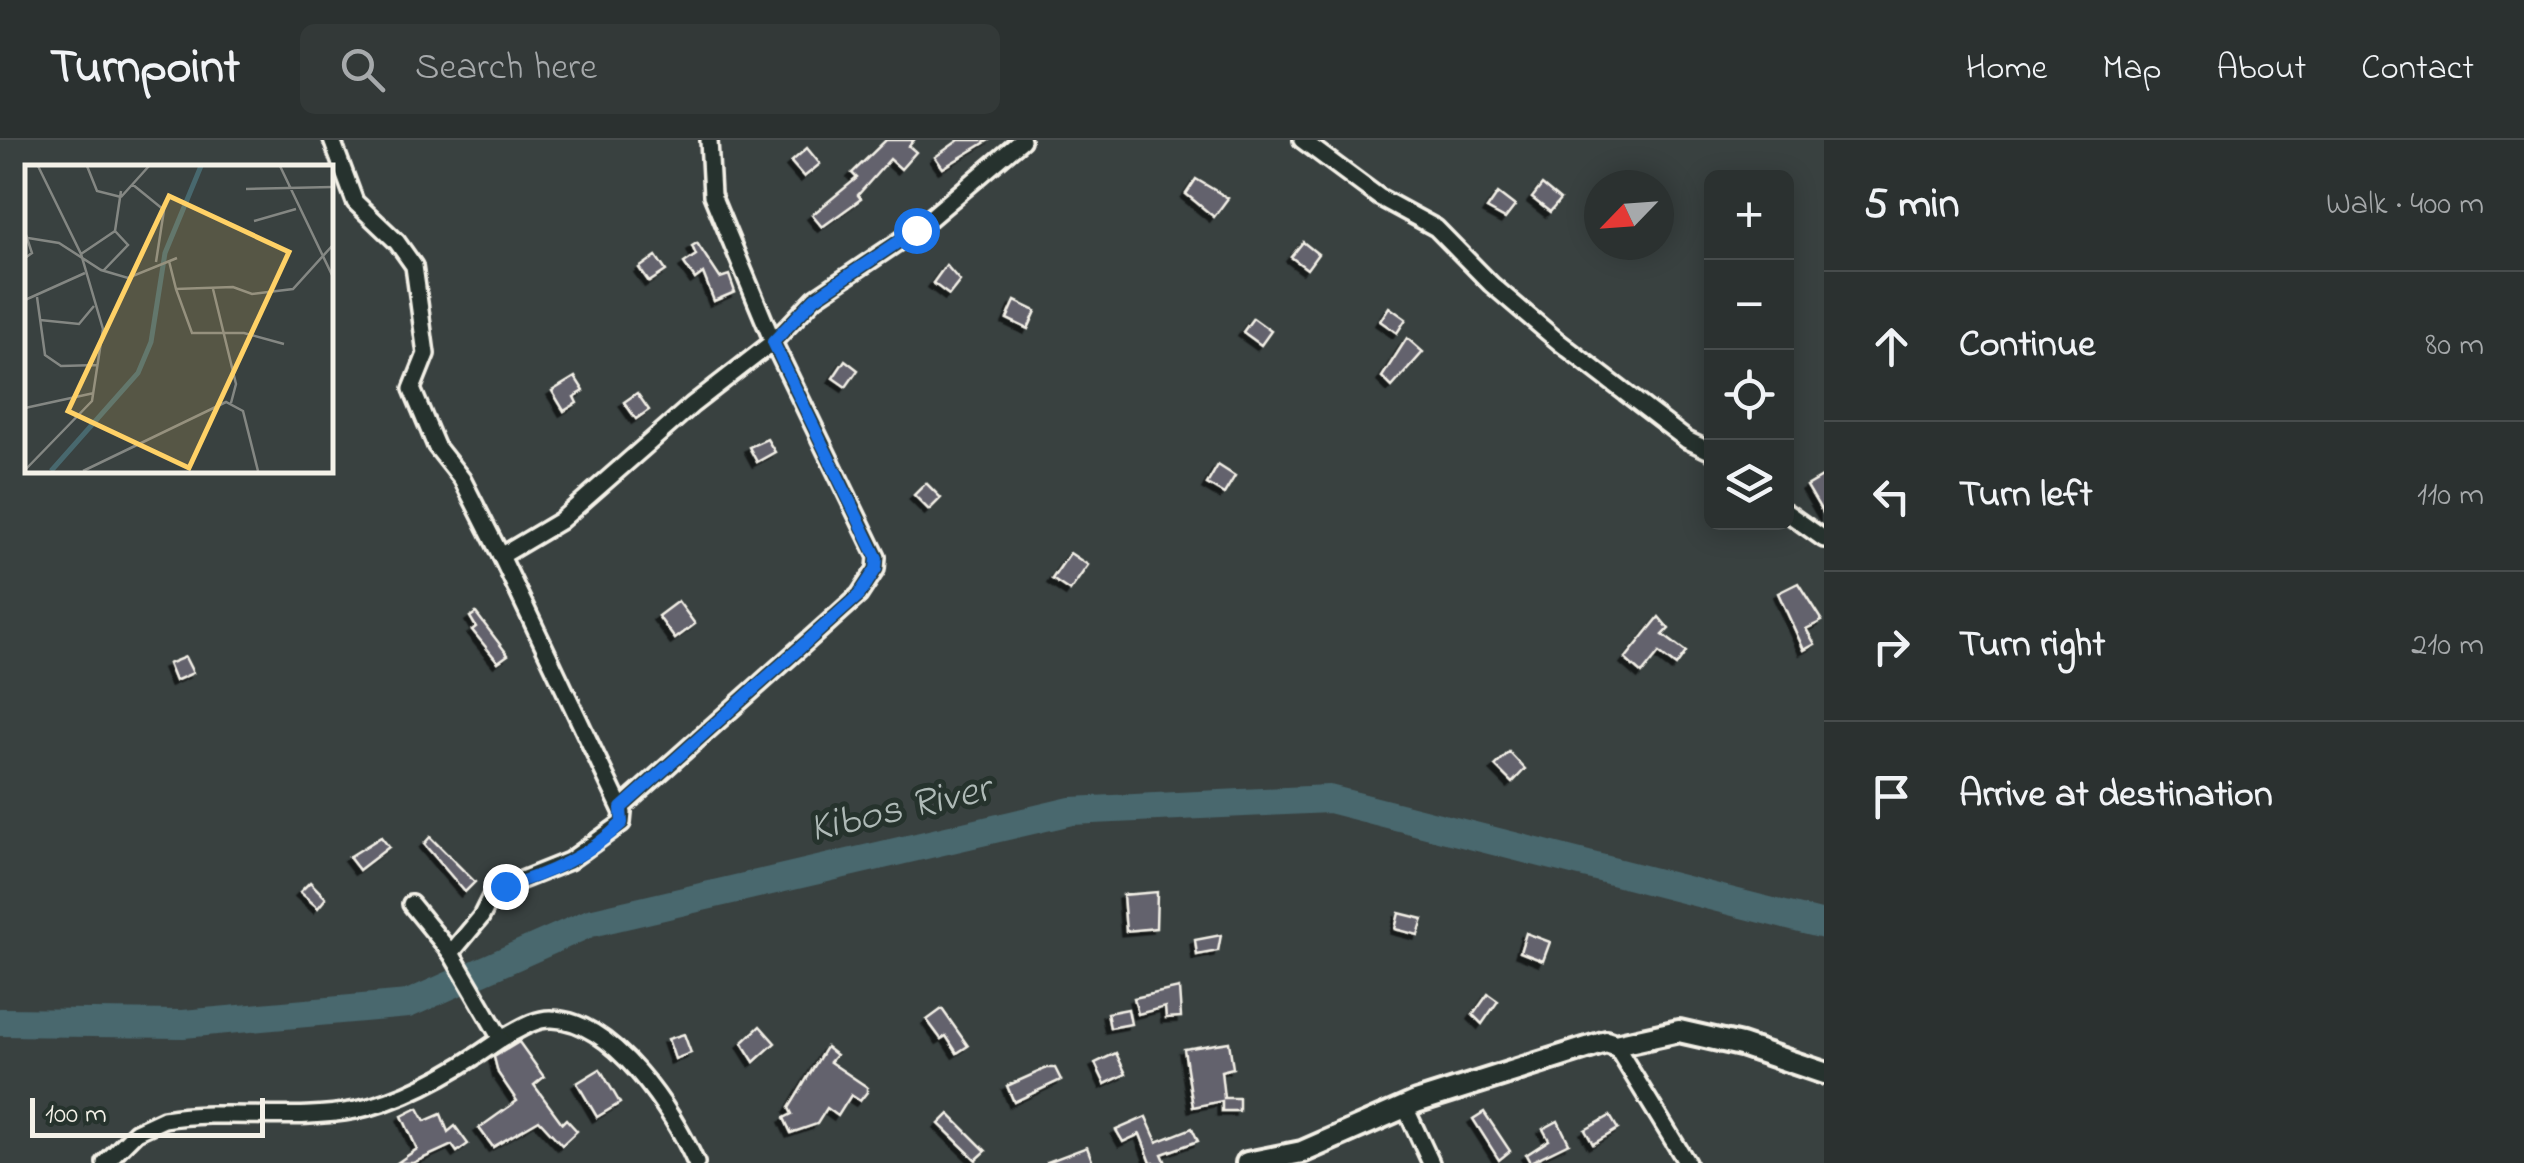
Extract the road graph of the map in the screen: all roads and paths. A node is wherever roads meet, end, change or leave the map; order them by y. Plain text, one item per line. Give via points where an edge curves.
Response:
1 (332, 140) edge
2 (710, 140) edge
3 (1022, 140) edge
4 (1302, 140) edge
5 (773, 342) junction
6 (1704, 448) edge
7 (1794, 518) edge
8 (1824, 540) edge
9 (501, 556) junction
10 (621, 808) junction
11 (411, 904) dead end
12 (455, 959) junction
13 (501, 1039) junction
14 (1614, 1045) junction
15 (1824, 1073) edge
16 (1405, 1107) junction
17 (106, 1163) edge
18 (696, 1163) edge
19 (1247, 1163) edge
20 (1431, 1163) edge
21 (1687, 1163) edge

1 - 9 street via 355,202 414,266 426,354 412,389 436,446 462,479
2 - 5 street via 712,195
3 - 5 street via 916,230 815,298
4 - 6 street via 1436,228 1559,342
5 - 9 street via 560,521
5 - 10 street via 877,558 876,569 859,595
7 - 8 street
9 - 10 street
10 - 12 street via 622,823 592,847 494,891
11 - 12 street
12 - 13 street
13 - 17 street via 466,1063 355,1111 164,1119 136,1132
13 - 18 street via 553,1018 612,1041 683,1134
14 - 15 main road via 1679,1031
14 - 16 main road via 1536,1062
14 - 21 street
16 - 19 main road via 1302,1152
16 - 20 street

